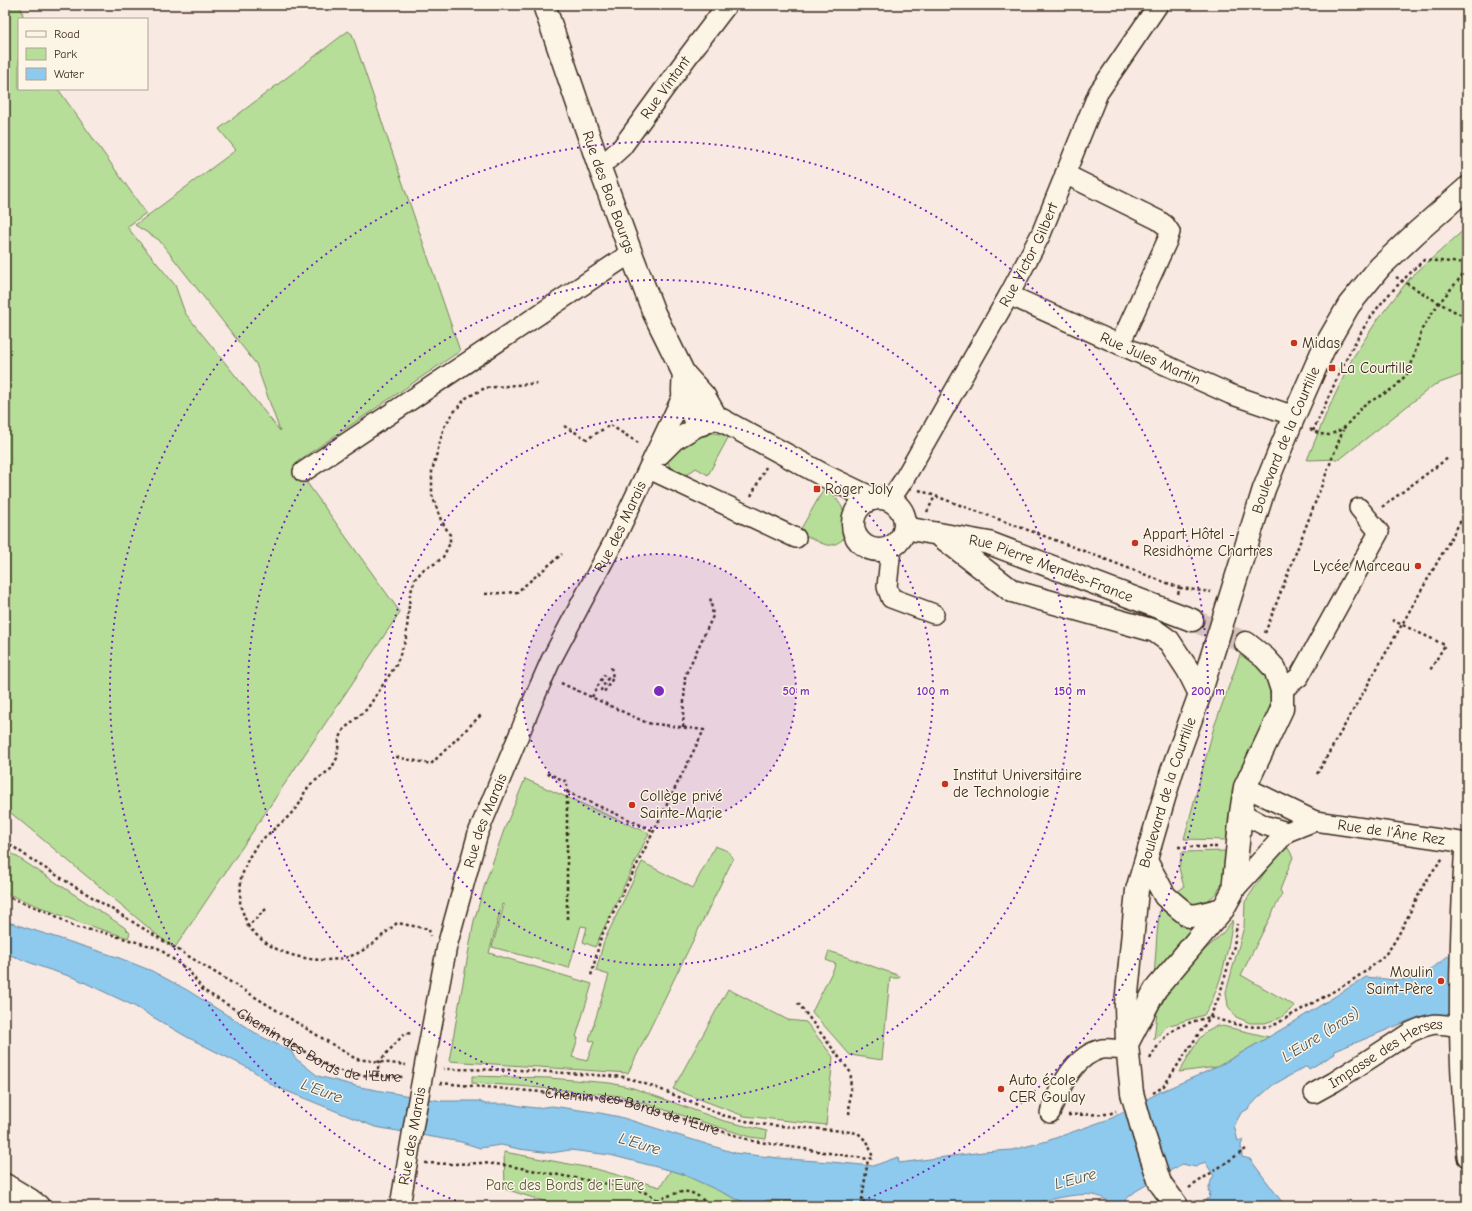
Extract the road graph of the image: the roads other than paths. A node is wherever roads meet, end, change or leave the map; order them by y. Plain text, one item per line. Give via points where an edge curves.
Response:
1 (544, 5) edge
2 (727, 5) edge
3 (1158, 5) edge
4 (598, 163) junction
5 (1065, 174) junction
6 (1467, 188) edge
7 (631, 253) junction
8 (1009, 295) junction
9 (1120, 344) junction
10 (684, 374) junction
11 (682, 397) junction
12 (1294, 416) junction
13 (709, 421) junction
14 (652, 462) junction
15 (303, 472) dead end
16 (825, 476) junction
17 (882, 500) junction
18 (1364, 514) road end
19 (854, 515) junction
20 (906, 528) junction
21 (938, 534) junction
22 (796, 538) dead end
23 (891, 548) junction
24 (934, 614) dead end
25 (1192, 620) tunnel mouth
26 (1252, 647) tunnel mouth
27 (1282, 690) junction
28 (1200, 694) junction
29 (1245, 787) junction
30 (1241, 813) junction
31 (1315, 821) junction
32 (1287, 832) junction
33 (1461, 842) edge
34 (1146, 861) junction
35 (1231, 908) junction
36 (1460, 1027) junction
37 (1127, 1048) junction
38 (1464, 1079) edge
39 (1314, 1093) dead end
40 (1050, 1113) dead end
41 (1467, 1157) edge
42 (1160, 1183) junction
43 (5, 1185) edge
44 (1182, 1197) edge
45 (38, 1206) edge
46 (400, 1206) edge
47 (1170, 1206) edge

1 - 4 main road, Rue des Bas Bourgs
2 - 4 street, Rue Vintant via 622,147 609,159
3 - 5 street, Rue Victor Gilbert via 1098,93
4 - 7 main road, Rue des Bas Bourgs
5 - 8 street, Rue Victor Gilbert via 1041,234
5 - 9 street via 1158,220 1170,232
6 - 12 main road, Boulevard de la Courtille via 1380,267 1349,305 1323,350
7 - 10 main road, Rue des Bas Bourgs via 654,313
7 - 15 street
8 - 9 street, Rue Jules Martin
8 - 17 street, Rue Victor Gilbert via 903,481
9 - 12 street, Rue Jules Martin via 1230,394
10 - 11 main road
10 - 13 main road, Rue des Bas Bourgs via 704,396
11 - 13 main road via 688,411
11 - 14 street, Rue des Marais
12 - 28 main road, Boulevard de la Courtille via 1264,489
13 - 14 street, Rue des Marais via 675,440
13 - 16 main road via 775,448
14 - 22 street via 742,513
14 - 46 street, Rue des Marais, bridge via 613,543 551,660 478,833 446,946
16 - 17 main road
16 - 19 main road
17 - 19 main road via 862,505
17 - 20 main road via 896,504 904,515
18 - 27 street via 1379,532 1299,678
19 - 23 main road via 854,534 862,545 876,551
20 - 21 main road, Rue Pierre Mendès-France
20 - 23 main road via 901,540
21 - 25 main road, Rue Pierre Mendès-France via 989,543
21 - 28 main road via 1012,591 1155,631 1169,641
23 - 24 street via 887,587 892,598
26 - 27 main road via 1275,669
27 - 29 main road via 1282,709
28 - 34 main road, Boulevard de la Courtille via 1172,771
29 - 30 main road
29 - 31 street, Rue de l'Âne Rez
30 - 32 street via 1264,825
30 - 35 main road
31 - 32 street, Rue de l'Âne Rez
31 - 33 street, Rue de l'Âne Rez
32 - 35 street, Rue de l'Âne Rez
33 - 36 street
34 - 35 main road via 1165,896 1189,916
34 - 37 main road, Boulevard de la Courtille via 1138,890 1132,932 1126,1004
35 - 37 main road via 1155,990
36 - 38 street
36 - 39 street, Impasse des Herses via 1438,1023 1411,1032
37 - 40 street via 1104,1049 1089,1054 1077,1063 1058,1091
37 - 42 main road, Boulevard de la Courtille, bridge via 1132,1093
38 - 41 street
42 - 44 main road, Boulevard de la Courtille
42 - 47 main road, Boulevard de la Courtille
43 - 45 main road

